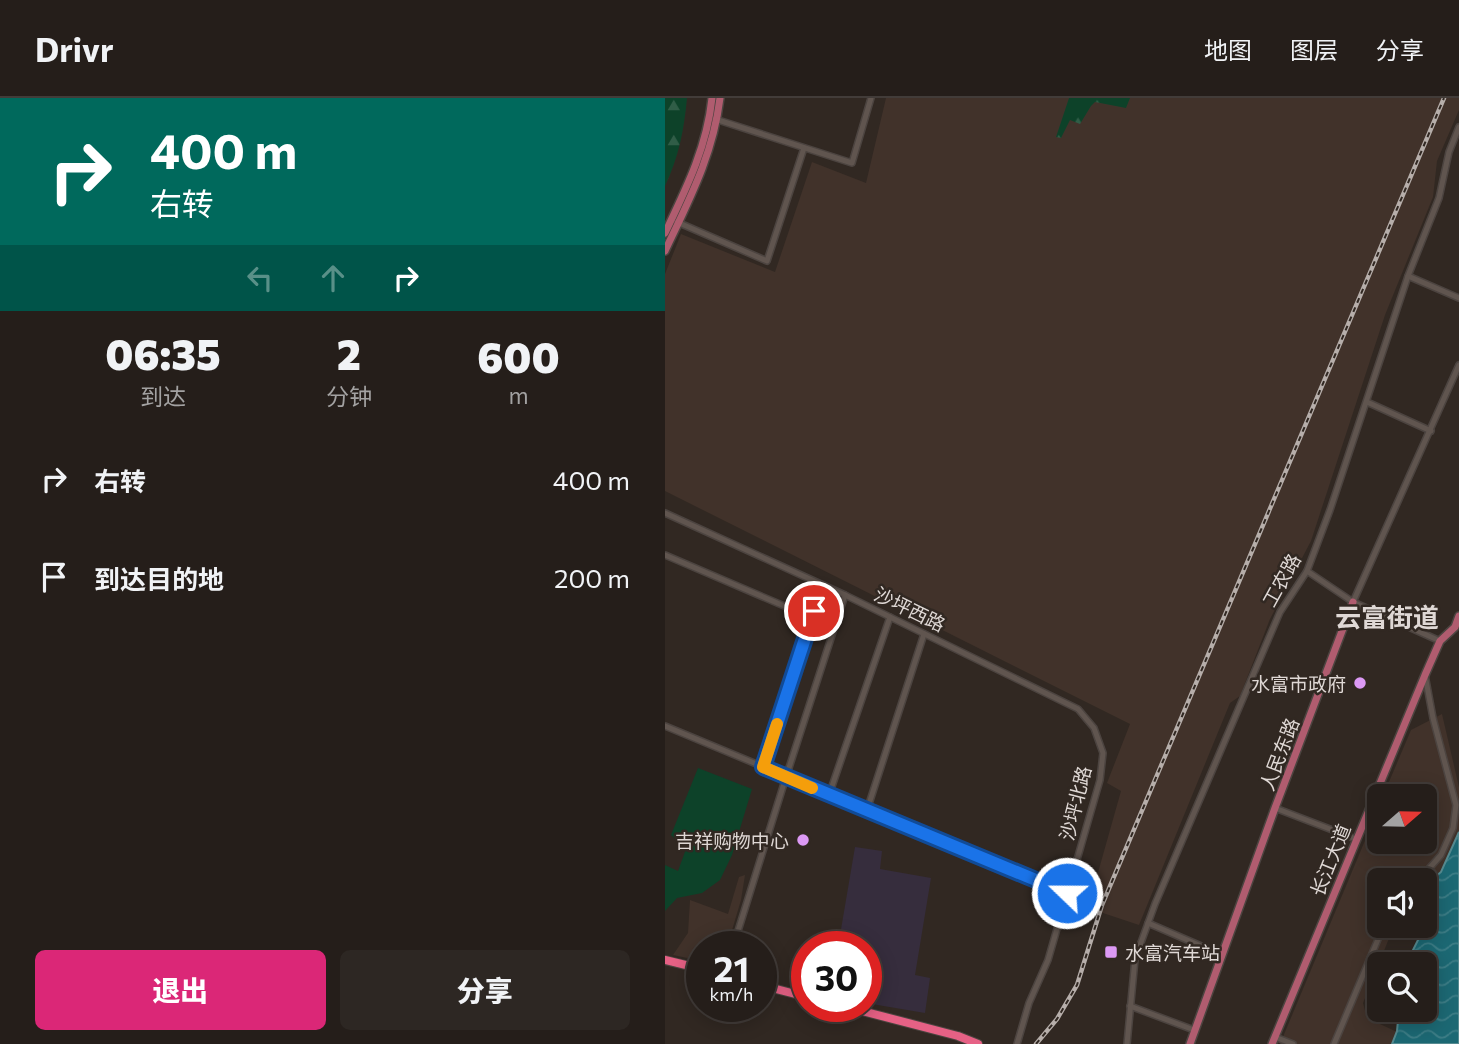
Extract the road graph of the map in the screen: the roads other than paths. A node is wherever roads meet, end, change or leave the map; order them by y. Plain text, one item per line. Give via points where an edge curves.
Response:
1 (712, 98) edge
2 (720, 98) edge
3 (871, 98) edge
4 (713, 119) junction
5 (1459, 127) edge
6 (804, 148) junction
7 (675, 221) junction
8 (665, 233) edge
9 (665, 251) edge
10 (1408, 276) junction
11 (1459, 298) edge
12 (1459, 365) edge
13 (1367, 402) junction
14 (1431, 431) junction
15 (665, 513) edge
16 (665, 555) edge
17 (1307, 571) junction
18 (823, 585) junction
19 (845, 596) junction
20 (1353, 603) junction
21 (1459, 616) edge
22 (810, 617) dead end
23 (890, 617) junction
24 (924, 634) junction
25 (1440, 641) junction
26 (1425, 675) junction
27 (665, 726) edge
28 (1094, 728) joint
29 (763, 767) junction
30 (786, 777) junction
31 (829, 795) junction
32 (1275, 808) junction
33 (867, 810) junction
34 (1356, 839) junction
35 (1430, 868) edge
36 (1067, 893) junction
37 (1149, 923) junction
38 (738, 931) edge
39 (1379, 938) edge
40 (1222, 955) junction
41 (665, 960) edge
42 (686, 965) edge
43 (1130, 1006) junction
44 (882, 1016) edge
45 (1194, 1030) junction
46 (1273, 1040) edge
47 (978, 1044) edge
48 (1017, 1044) edge
49 (1127, 1044) edge
50 (1190, 1044) edge
51 (1293, 1044) edge
52 (1334, 1044) edge

1 - 4 main road
2 - 4 main road
3 - 6 street via 852,163
4 - 6 street
4 - 7 main road via 703,168
5 - 10 street, 工农路 via 1439,198
6 - 7 street via 767,261
7 - 8 main road
7 - 9 main road
10 - 11 street
10 - 13 street, 工农路
12 - 14 street, 人民东路
13 - 14 street
13 - 17 street, 工农路
14 - 20 street, 人民东路
15 - 18 street, 沙坪西路
16 - 22 street
17 - 20 street
17 - 37 street, 工农路 via 1280,612
18 - 19 street, 沙坪西路
18 - 29 street
19 - 23 street, 沙坪西路
19 - 30 street
20 - 25 street
20 - 32 main road, 人民东路
21 - 25 main road, 长江大道
23 - 24 street, 沙坪西路
23 - 31 street
24 - 28 street, 沙坪西路 via 1078,709
24 - 33 street
25 - 26 main road, 长江大道
26 - 34 main road, 长江大道
26 - 35 street via 1456,805 1453,828
27 - 29 street
28 - 36 street, 沙坪北路 via 1103,753 1100,780
29 - 30 street
30 - 31 street
30 - 38 street
31 - 33 street
32 - 34 street
32 - 40 main road, 人民东路
33 - 36 street
34 - 46 main road, 长江大道
36 - 48 street, 沙坪北路
37 - 40 street
37 - 43 street, 工农路 via 1135,959
39 - 52 street
40 - 45 main road, 人民东路
41 - 42 highway
43 - 45 street
43 - 49 street, 工农路
44 - 47 highway
45 - 50 main road, 人民东路
46 - 51 street

